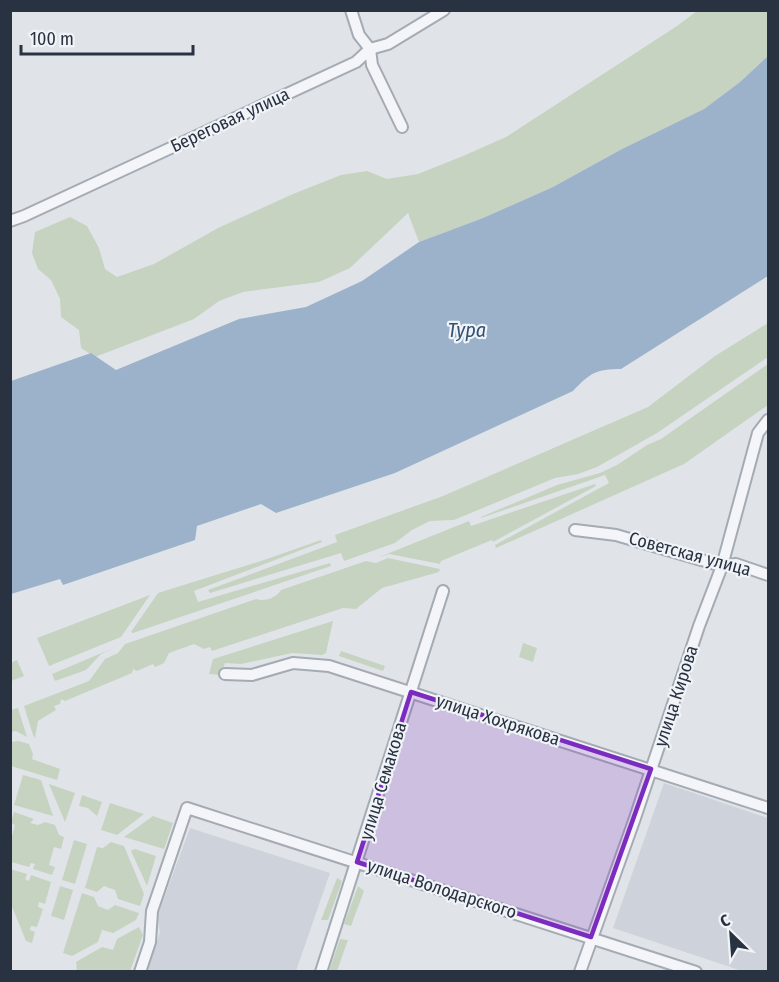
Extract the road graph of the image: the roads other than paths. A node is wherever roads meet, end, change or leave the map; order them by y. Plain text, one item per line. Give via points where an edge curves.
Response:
1 (351, 10) edge
2 (444, 10) edge
3 (370, 49) junction
4 (402, 127) dead end
5 (10, 221) edge
6 (768, 420) edge
7 (576, 530) dead end
8 (722, 566) junction
9 (768, 575) edge
10 (443, 591) dead end
11 (225, 674) dead end
12 (411, 692) junction
13 (651, 770) junction
14 (768, 808) edge
15 (357, 862) junction
16 (591, 937) junction
17 (140, 972) edge
18 (321, 972) edge
19 (580, 972) edge
20 (696, 972) edge

1 - 3 street via 359,35
2 - 3 street, Береговая улица via 388,44
3 - 4 street via 372,65
3 - 5 street, Береговая улица via 356,62
6 - 8 street, улица Кирова via 758,432
7 - 8 street, Советская улица via 616,535
8 - 9 street, Советская улица via 736,564
8 - 13 street, улица Кирова
10 - 12 street, улица Семакова
11 - 12 street, улица Хохрякова via 252,675 293,663 328,666
12 - 13 street, улица Хохрякова
12 - 15 street, улица Семакова
13 - 14 street, улица Хохрякова
13 - 16 street, улица Кирова
15 - 16 street, улица Володарского
15 - 17 street, улица Володарского via 188,808 152,911 150,942
15 - 18 street, улица Семакова
16 - 19 street, улица Кирова
16 - 20 street, улица Володарского

